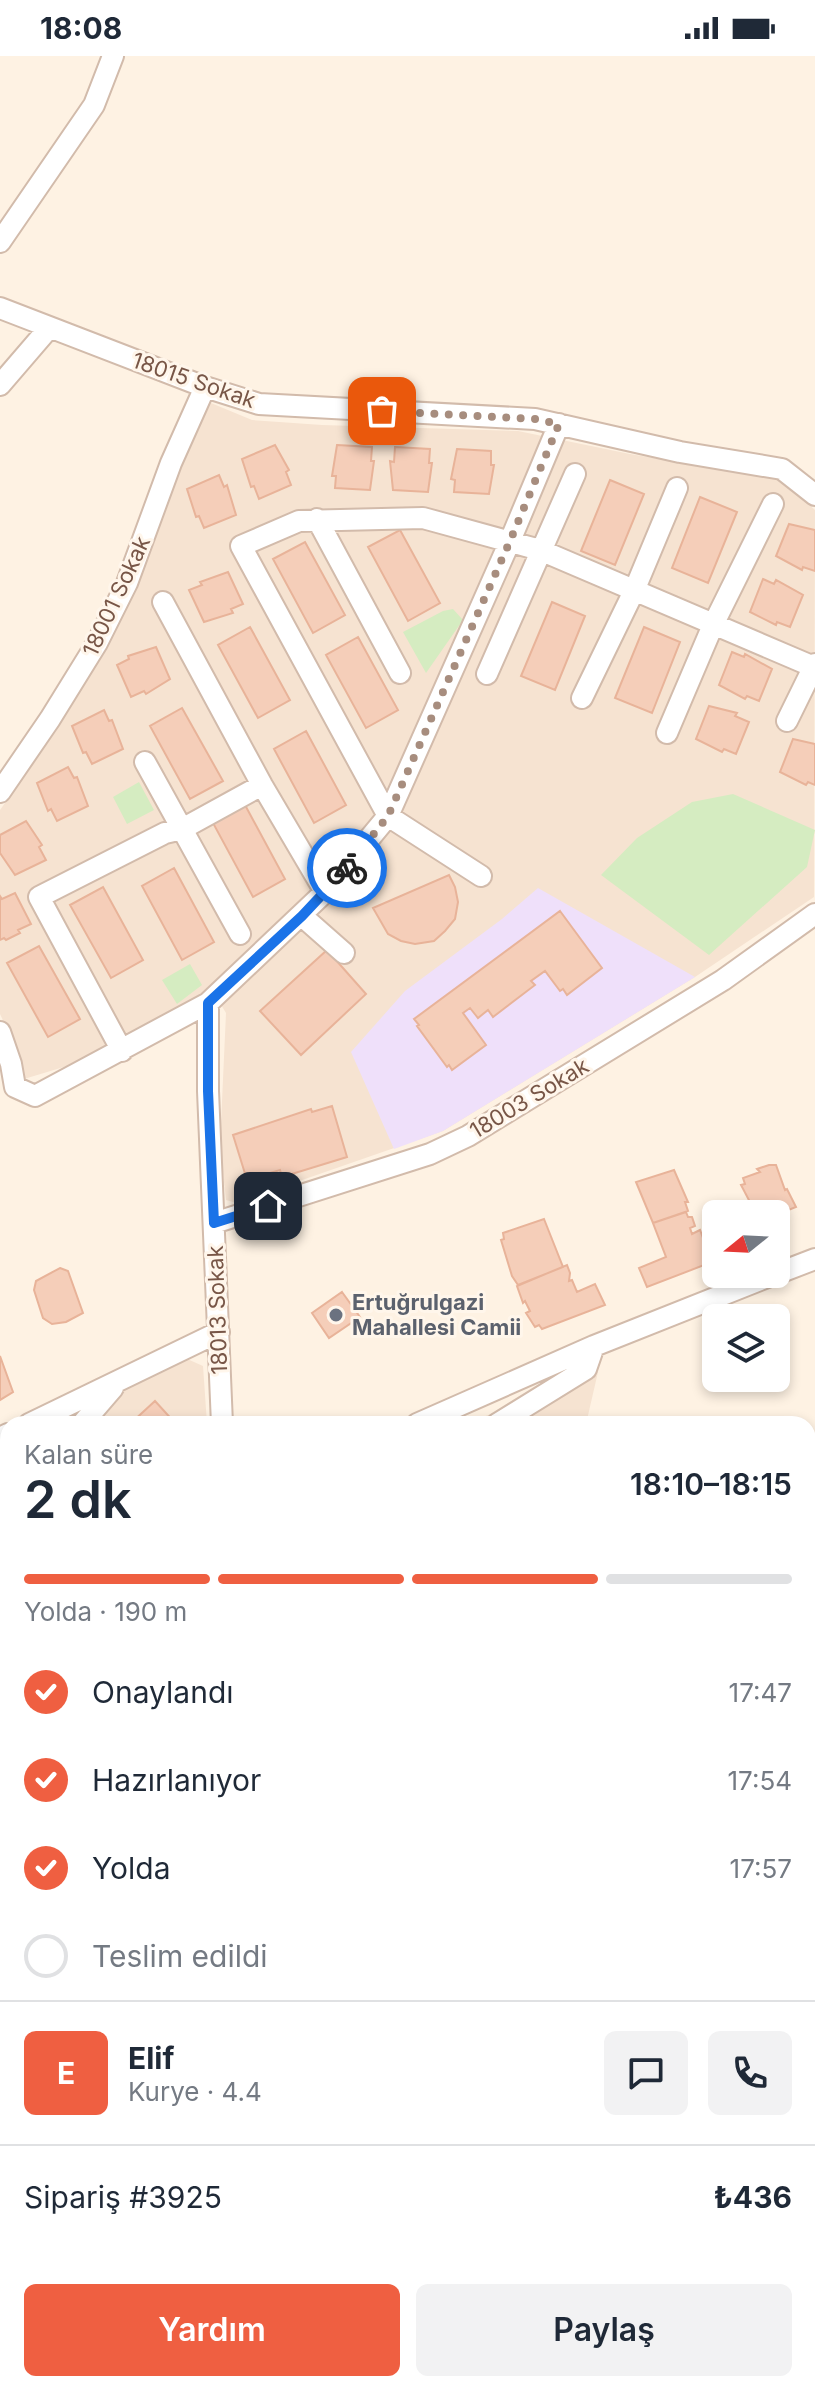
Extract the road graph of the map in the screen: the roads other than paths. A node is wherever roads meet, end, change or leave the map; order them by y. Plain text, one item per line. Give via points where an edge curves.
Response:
1 (113, 56) edge
2 (0, 242) edge
3 (0, 308) edge
4 (49, 328) junction
5 (0, 385) edge
6 (205, 387) junction
7 (559, 424) junction
8 (575, 474) dead end
9 (677, 488) dead end
10 (815, 495) edge
11 (773, 504) dead end
12 (317, 519) junction
13 (510, 541) junction
14 (540, 550) junction
15 (634, 591) junction
16 (163, 602) dead end
17 (713, 625) junction
18 (814, 665) edge
19 (400, 673) dead end
20 (487, 674) dead end
21 (582, 698) dead end
22 (787, 721) dead end
23 (667, 733) dead end
24 (145, 762) dead end
25 (262, 785) junction
26 (0, 792) edge
27 (388, 816) junction
28 (182, 829) junction
29 (481, 876) dead end
30 (325, 892) junction
31 (815, 914) edge
32 (302, 916) junction
33 (240, 934) dead end
34 (344, 953) dead end
35 (208, 1003) junction
36 (0, 1032) edge
37 (122, 1051) junction
38 (214, 1223) junction
39 (815, 1259) edge
40 (790, 1269) edge
41 (741, 1288) edge
42 (219, 1332) junction
43 (594, 1346) junction
44 (119, 1381) junction
45 (46, 1416) edge
46 (89, 1416) edge
47 (222, 1416) edge
48 (435, 1416) edge
49 (510, 1416) edge

1 - 2 street via 94,105
3 - 4 street, 18015 Sokak
4 - 5 street
4 - 6 street, 18015 Sokak
6 - 7 street, 18015 Sokak via 259,404
6 - 26 street, 18001 Sokak via 127,583 97,643
7 - 10 street, 18015 Sokak via 782,469
7 - 13 street
8 - 14 street
9 - 15 street
11 - 17 street
12 - 13 street via 423,518
12 - 19 street
12 - 27 street via 299,521 241,546
13 - 14 street
13 - 27 street
14 - 15 street
14 - 20 street
15 - 17 street
15 - 21 street
16 - 25 street
17 - 18 street
17 - 23 street
18 - 22 street
24 - 28 street
25 - 28 street
25 - 30 street
27 - 29 street
27 - 30 street
28 - 33 street
28 - 37 street via 39,897
30 - 32 street
31 - 38 street, 18003 Sokak via 723,980 468,1136 430,1154
32 - 34 street
32 - 35 street
35 - 37 street
35 - 38 street, 18013 Sokak
36 - 37 street via 15,1087 35,1096
38 - 42 street, 18013 Sokak
39 - 40 street
41 - 43 street
42 - 44 street
42 - 47 street, 18013 Sokak
43 - 48 street
43 - 49 street via 586,1369
44 - 45 street
44 - 46 street

